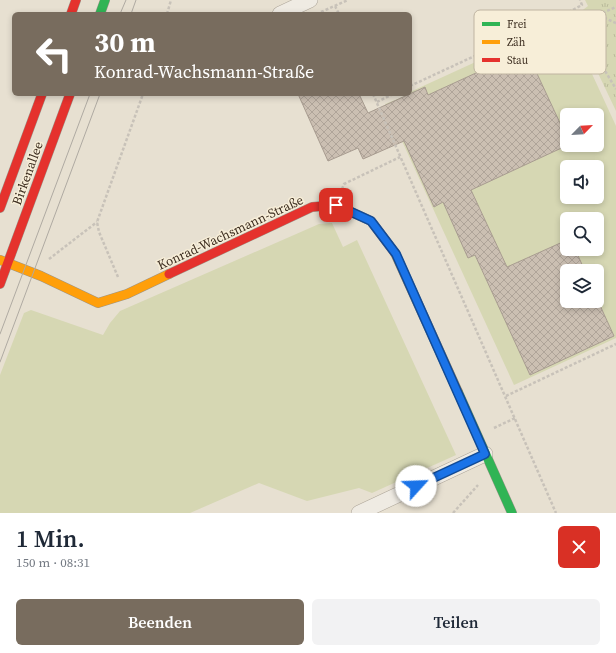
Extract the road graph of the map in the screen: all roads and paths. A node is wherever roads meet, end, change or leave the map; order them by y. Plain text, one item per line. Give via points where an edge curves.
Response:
1 (76, 0) edge
2 (105, 0) edge
3 (171, 0) edge
4 (310, 0) edge
5 (348, 0) edge
6 (580, 0) edge
7 (335, 6) junction
8 (616, 8) edge
9 (573, 10) edge
10 (72, 12) edge
11 (101, 12) edge
12 (168, 12) edge
13 (284, 12) edge
14 (322, 12) edge
15 (338, 12) edge
16 (606, 12) edge
17 (606, 19) edge
18 (616, 23) edge
19 (474, 56) edge
20 (606, 72) edge
21 (412, 85) edge
22 (616, 89) edge
23 (41, 96) edge
24 (69, 96) edge
25 (142, 96) edge
26 (374, 96) edge
27 (389, 96) edge
28 (377, 102) junction
29 (400, 157) junction
30 (336, 205) junction
31 (0, 208) edge
32 (98, 222) junction
33 (4, 262) edge
34 (41, 276) junction
35 (0, 284) edge
36 (127, 294) junction
37 (616, 344) edge
38 (506, 396) junction
39 (485, 454) junction
40 (492, 470) junction
41 (359, 513) edge
42 (453, 513) edge
43 (512, 513) edge
44 (556, 513) edge

1 - 10 street
2 - 11 street
3 - 12 path
4 - 13 street
5 - 7 path
6 - 9 path via 582,5
7 - 14 path
7 - 15 path
8 - 16 path
17 - 18 path
19 - 21 path
20 - 22 path
23 - 31 street, Birkenallee
24 - 33 street, Birkenallee
25 - 32 path
26 - 28 path
27 - 28 path
28 - 29 path
29 - 30 path via 344,184
29 - 38 path
30 - 36 street, Konrad-Wachsmann-Straße via 312,207
30 - 39 street, Konrad-Wachsmann-Straße via 371,221 396,254
32 - 34 path via 50,257
32 - 36 path
33 - 34 street, Konrad-Wachsmann-Straße
33 - 35 street, Birkenallee
34 - 36 street, Konrad-Wachsmann-Straße via 98,302
37 - 38 path
38 - 44 path
39 - 40 street, Konrad-Wachsmann-Straße
39 - 41 street
40 - 42 path
40 - 43 street, Konrad-Wachsmann-Straße

